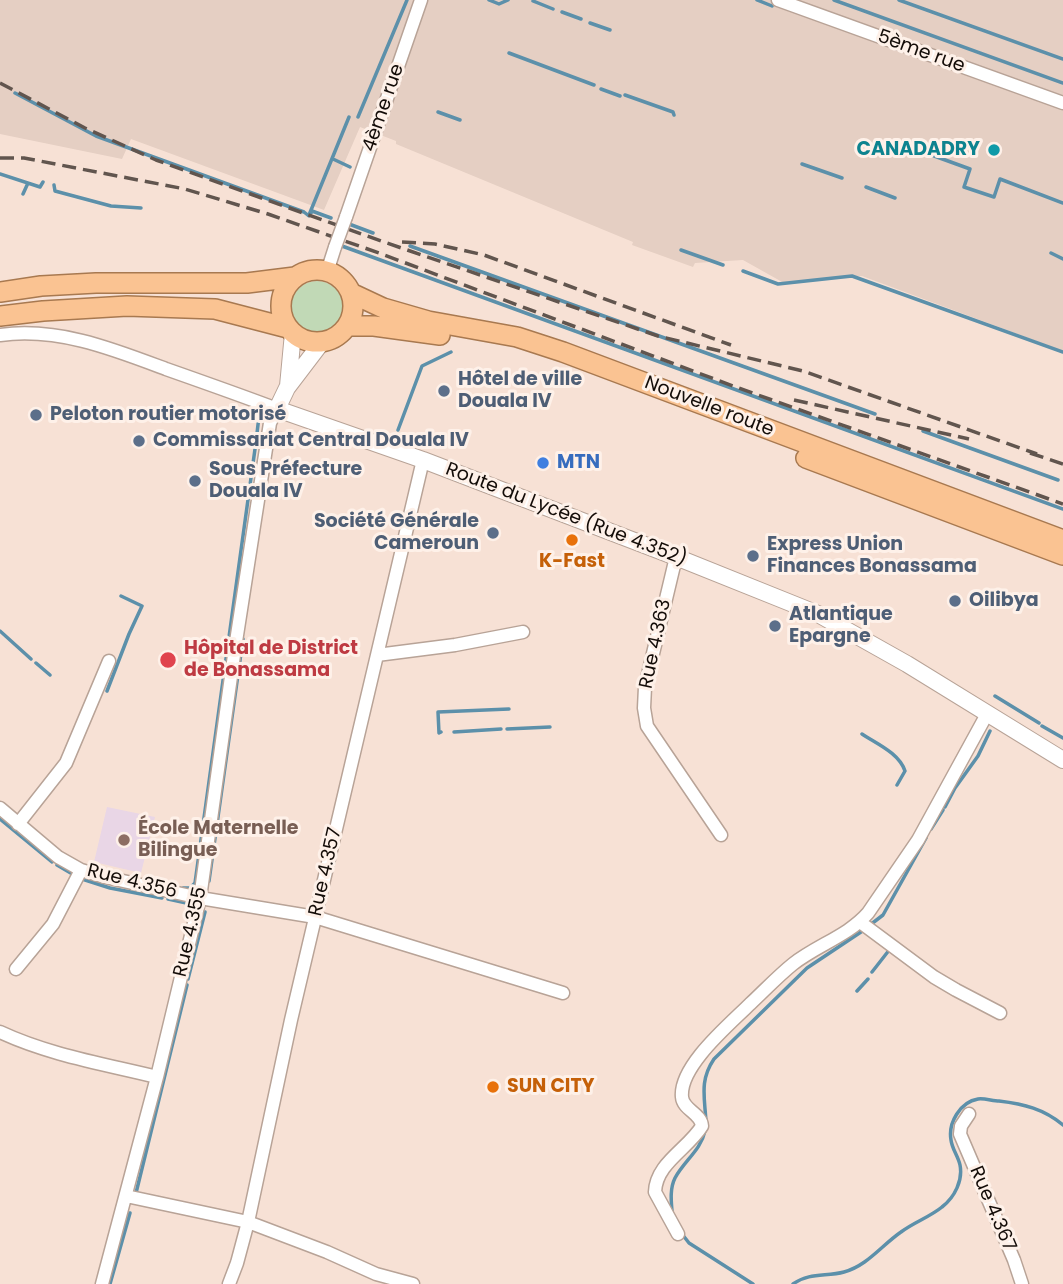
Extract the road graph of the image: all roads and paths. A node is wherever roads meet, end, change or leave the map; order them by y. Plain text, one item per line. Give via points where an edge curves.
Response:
1 (421, 0) edge
2 (778, 0) edge
3 (1063, 103) edge
4 (327, 272) junction
5 (295, 277) junction
6 (0, 292) edge
7 (351, 293) junction
8 (0, 316) edge
9 (347, 326) junction
10 (290, 330) junction
11 (0, 335) edge
12 (322, 342) junction
13 (287, 388) junction
14 (277, 409) junction
15 (423, 460) junction
16 (1063, 540) edge
17 (1063, 555) edge
18 (676, 556) junction
19 (523, 632) dead end
20 (377, 655) junction
21 (109, 661) dead end
22 (987, 713) junction
23 (1063, 760) edge
24 (0, 808) edge
25 (19, 824) junction
26 (722, 835) dead end
27 (81, 870) junction
28 (200, 898) junction
29 (315, 917) junction
30 (860, 922) junction
31 (16, 969) dead end
32 (563, 993) dead end
33 (1000, 1013) dead end
34 (0, 1032) edge
35 (156, 1077) junction
36 (969, 1114) dead end
37 (126, 1196) junction
38 (248, 1222) junction
39 (678, 1234) dead end
40 (102, 1284) edge
41 (229, 1284) edge
42 (413, 1284) edge
43 (1021, 1284) edge

1 - 4 street, 4ème rue, bridge
2 - 3 street, 5ème rue
4 - 5 highway via 310,271
4 - 7 highway via 341,279
5 - 6 highway via 247,283 96,283
5 - 10 highway via 281,301
7 - 9 highway via 353,310
7 - 16 highway, Nouvelle route via 417,318 517,337 563,352
8 - 10 highway via 127,306 215,309
9 - 12 highway
9 - 17 highway, Nouvelle route via 428,333 561,364
10 - 12 highway via 306,340
10 - 13 main road
11 - 14 street, Route du Lycée (Rue 4.352) via 56,336 100,345
12 - 13 main road
13 - 14 main road
14 - 15 main road, Route du Lycée (Rue 4.352)
14 - 28 street, Rue 4.355 via 270,424
15 - 18 main road, Route du Lycée (Rue 4.352)
15 - 20 street, Rue 4.357
18 - 22 main road, Route du Lycée (Rue 4.352) via 818,614
18 - 26 street, Rue 4.363 via 644,708 647,726
19 - 20 street
20 - 29 street, Rue 4.357
21 - 25 street via 66,763
22 - 23 main road, Route du Lycée (Rue 4.352)
22 - 30 street via 918,839
24 - 25 street, Rue 4.356
25 - 27 street, Rue 4.356
27 - 28 street, Rue 4.356
27 - 31 street via 53,924
28 - 29 street, Rue 4.356
28 - 35 street, Rue 4.355
29 - 32 street, Rue 4.356
29 - 38 street, Rue 4.357
30 - 33 street via 934,977
30 - 39 street via 787,970 695,1062 682,1099 702,1126 655,1184
34 - 35 street via 59,1054
35 - 37 street, Rue 4.355
36 - 43 street, Rue 4.367 via 960,1134
37 - 38 street
37 - 40 street, Rue 4.355
38 - 41 street, Rue 4.357
38 - 42 street via 376,1275

